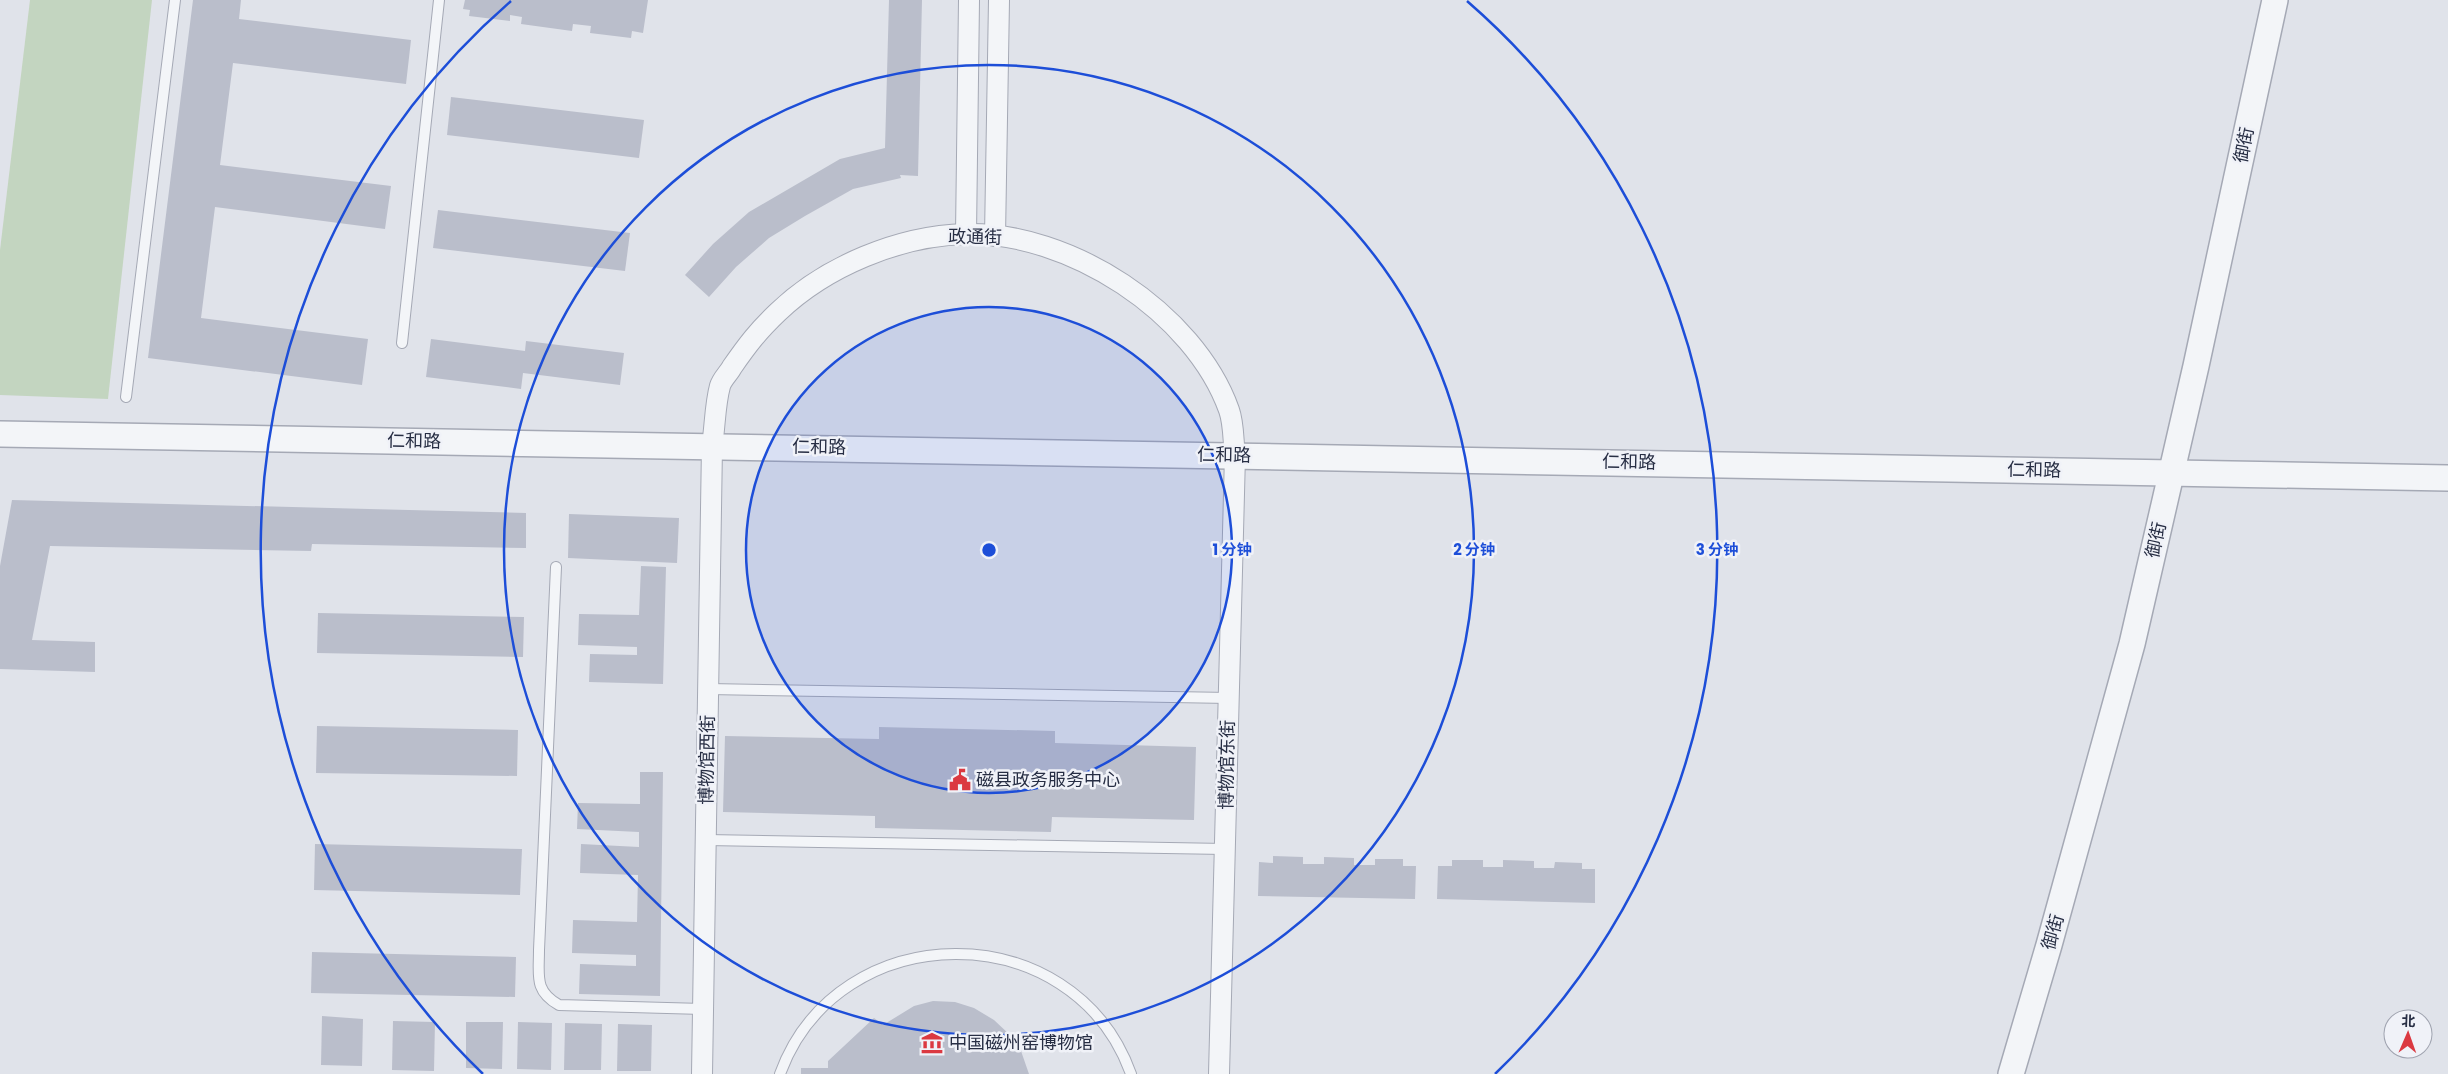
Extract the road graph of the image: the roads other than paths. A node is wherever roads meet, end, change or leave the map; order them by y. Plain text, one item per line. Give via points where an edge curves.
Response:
1 (175, 0) edge
2 (439, 0) edge
3 (969, 0) edge
4 (999, 0) edge
5 (2275, 0) edge
6 (966, 234) junction
7 (995, 236) junction
8 (402, 342) dead end
9 (126, 397) dead end
10 (0, 434) edge
11 (712, 446) junction
12 (1235, 455) junction
13 (2171, 473) junction
14 (2448, 478) edge
15 (556, 567) dead end
16 (708, 689) junction
17 (1229, 698) junction
18 (706, 840) junction
19 (1225, 849) junction
20 (703, 1009) junction
21 (702, 1074) edge
22 (780, 1074) edge
23 (1131, 1074) edge
24 (1219, 1074) edge
25 (2011, 1074) edge

1 - 9 lane
2 - 8 lane
3 - 6 street
4 - 7 street
5 - 13 street, 御街
6 - 7 street, 政通街
6 - 11 street, 政通街 via 923,238 884,250 834,270 793,297 753,335 720,385
7 - 12 street, 政通街 via 1044,246 1092,266 1134,291 1167,319 1215,377 1230,412
10 - 11 street, 仁和路
11 - 12 street, 仁和路
11 - 16 street, 博物馆西街
12 - 13 street, 仁和路
12 - 17 street, 博物馆东街
13 - 14 street, 仁和路
13 - 25 street, 御街 via 2132,644
15 - 20 lane via 539,988 548,999 559,1005
16 - 17 lane
16 - 18 street, 博物馆西街
17 - 19 street, 博物馆东街
18 - 19 lane
18 - 20 street, 博物馆西街
19 - 24 street, 博物馆东街
20 - 21 street, 博物馆西街
22 - 23 lane via 808,1024 840,992 894,963 946,953 992,956 1021,965 1056,982 1074,995 1106,1028

